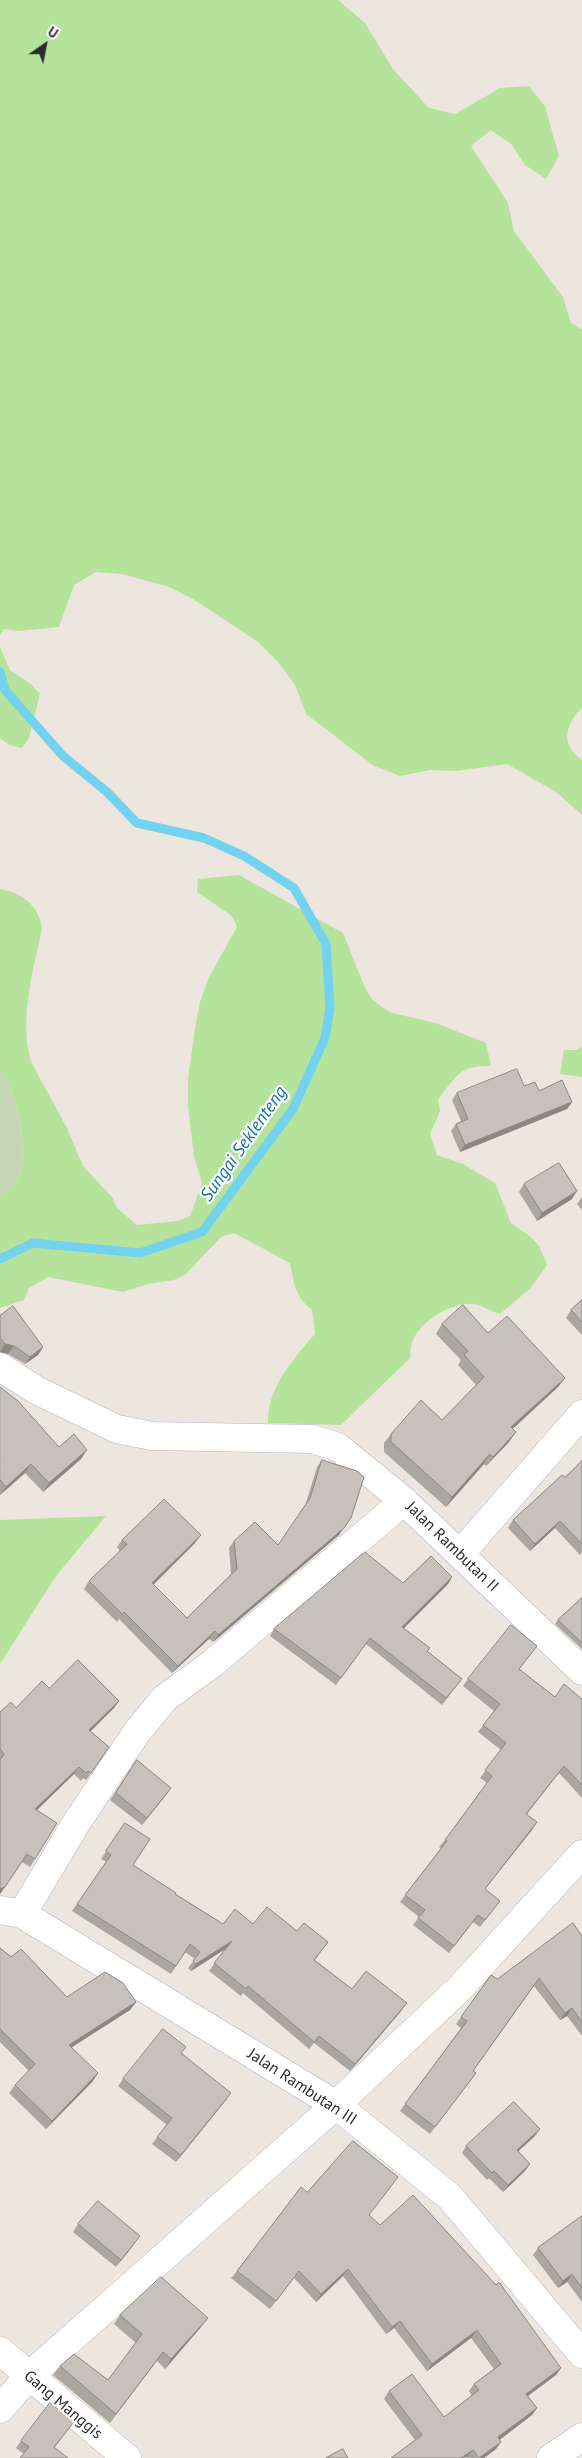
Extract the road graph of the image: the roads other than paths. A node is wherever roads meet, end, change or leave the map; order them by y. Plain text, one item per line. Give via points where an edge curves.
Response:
1 (0, 1367) edge
2 (582, 1414) edge
3 (404, 1501) junction
4 (460, 1554) junction
5 (582, 1671) edge
6 (582, 1854) edge
7 (11, 1912) edge
8 (336, 2105) junction
9 (0, 2351) edge
10 (582, 2354) edge
11 (29, 2376) junction
12 (0, 2409) edge
13 (582, 2437) edge
14 (127, 2458) edge
15 (551, 2458) edge

1 - 3 street, Jalan Rambutan II via 38,1391 117,1429 152,1436 312,1439 338,1447
2 - 4 street
3 - 4 street, Jalan Rambutan II
3 - 7 street via 214,1662 165,1698 137,1732
4 - 5 street, Jalan Rambutan II
6 - 8 street via 459,1989
7 - 8 street, Jalan Rambutan III
8 - 10 street, Jalan Rambutan III via 450,2197
8 - 11 street
9 - 11 street, Gang Manggis
11 - 12 street
11 - 14 street, Gang Manggis
13 - 15 street

